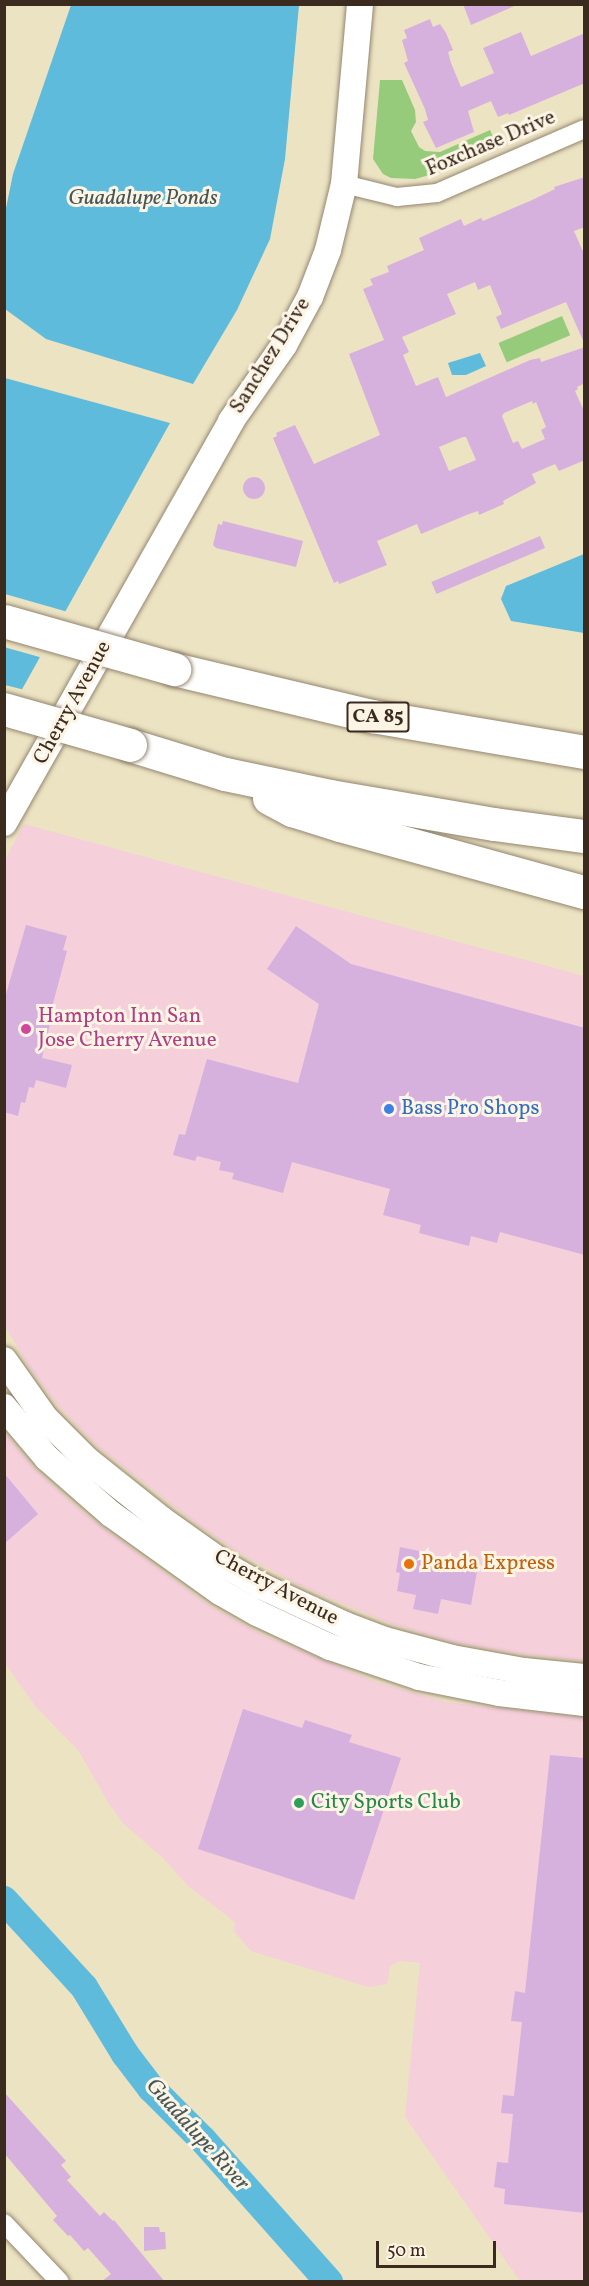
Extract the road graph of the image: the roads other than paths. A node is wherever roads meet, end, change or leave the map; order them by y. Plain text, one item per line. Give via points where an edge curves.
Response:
1 (360, 4) edge
2 (585, 129) edge
3 (345, 184) junction
4 (141, 582) joint
5 (4, 621) edge
6 (4, 709) edge
7 (585, 752) edge
8 (225, 774) junction
9 (4, 823) edge
10 (585, 836) edge
11 (585, 892) edge
12 (4, 1360) edge
13 (4, 1407) edge
14 (585, 1677) edge
15 (585, 1703) edge
16 (6, 2230) edge
17 (60, 2282) edge

1 - 3 street, Sanchez Drive
2 - 3 street, Foxchase Drive via 437,193 397,197
3 - 4 street, Sanchez Drive via 328,250 310,297 284,345 231,421
4 - 9 street, Cherry Avenue
5 - 7 highway, CA 85, bridge via 174,669 372,716
6 - 8 highway, bridge
8 - 10 highway via 330,796
8 - 11 highway via 292,810
12 - 14 street, Cherry Avenue via 45,1418 87,1460 161,1519 261,1586 386,1640 462,1660
13 - 15 street, Cherry Avenue via 47,1458 111,1514 220,1592 257,1613 330,1647 419,1677 499,1693
16 - 17 street

